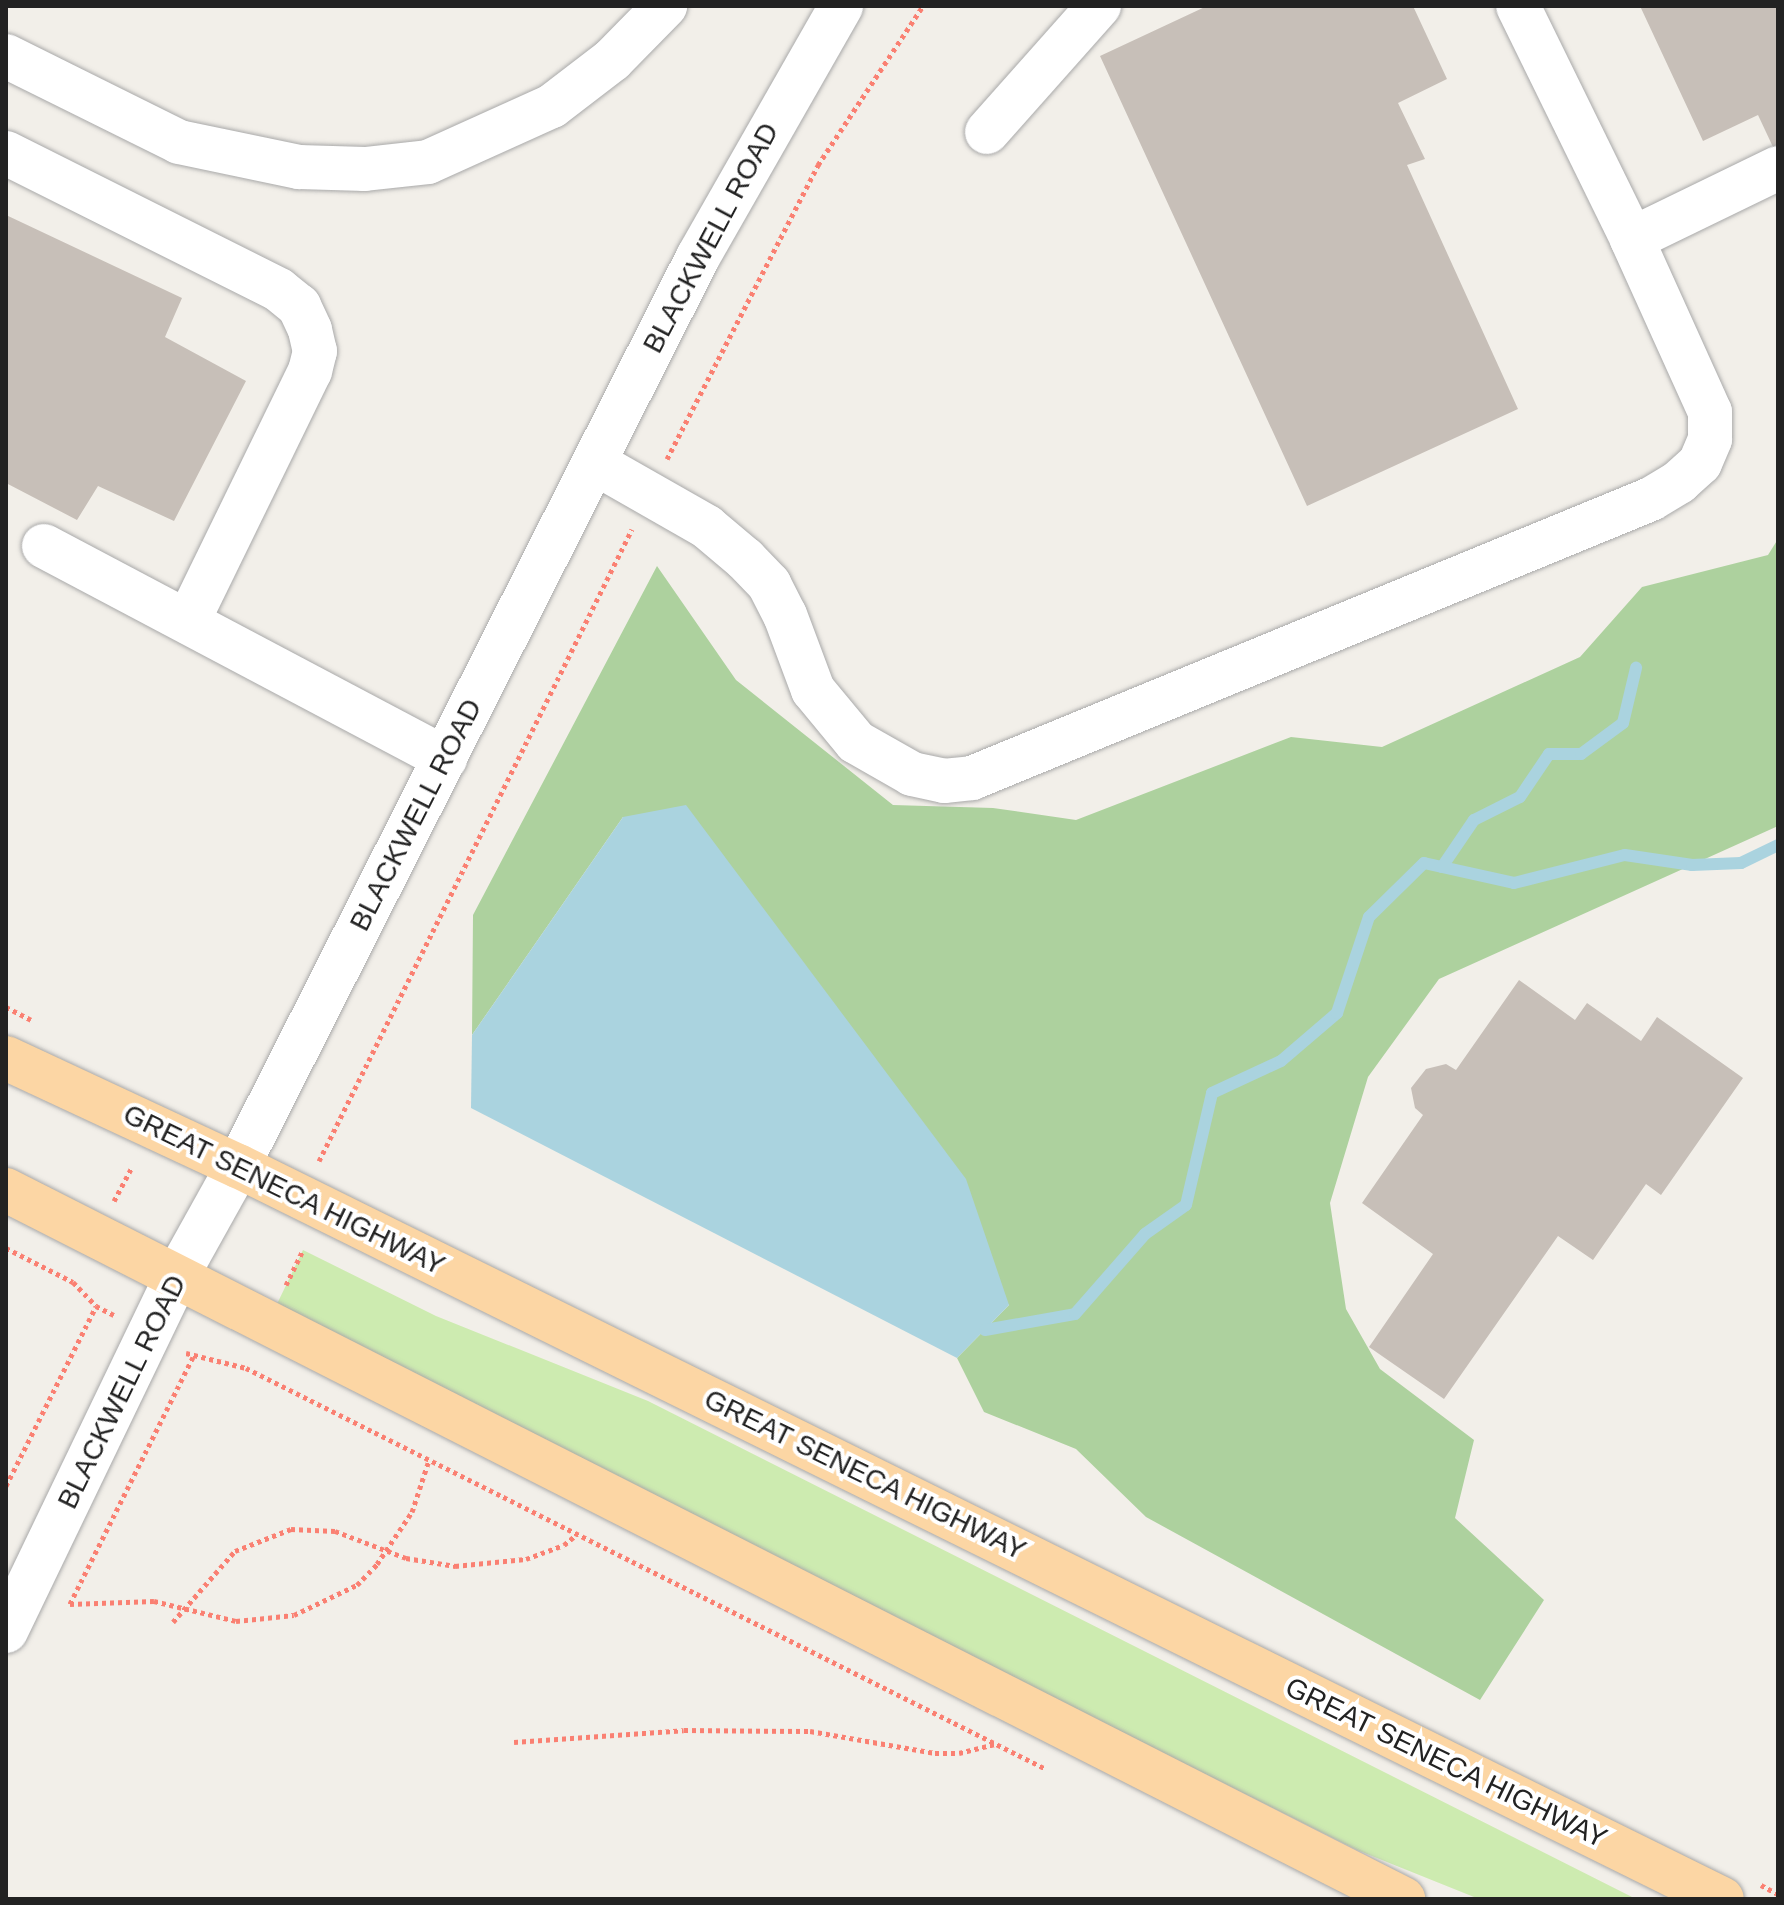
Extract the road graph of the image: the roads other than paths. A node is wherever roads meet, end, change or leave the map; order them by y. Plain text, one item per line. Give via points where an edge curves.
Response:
1 (665, 6) edge
2 (1099, 6) edge
3 (1518, 6) edge
4 (822, 12) edge
5 (6, 56) edge
6 (987, 132) dead end
7 (6, 153) edge
8 (1778, 168) edge
9 (1632, 239) junction
10 (595, 463) junction
11 (44, 546) dead end
12 (188, 621) junction
13 (445, 758) junction
14 (6, 1058) edge
15 (238, 1166) junction
16 (6, 1190) edge
17 (178, 1274) junction
18 (6, 1631) edge
19 (1403, 1899) edge
20 (1722, 1899) edge

1 - 5 street via 612,60 552,106 428,162 365,169 299,167 179,142
2 - 6 street
3 - 9 street
4 - 10 street, BLACKWELL ROAD
7 - 12 street via 279,290 299,306 310,330 315,351 310,371
8 - 9 street
9 - 10 street via 1710,412 1710,439 1700,463 1679,482 1651,499 972,778 944,781 912,774 856,742 813,690 769,584 707,527
10 - 13 street, BLACKWELL ROAD
11 - 12 street
12 - 13 street
13 - 15 street, BLACKWELL ROAD
14 - 15 main road, GREAT SENECA HIGHWAY
15 - 17 street, BLACKWELL ROAD
15 - 20 main road, GREAT SENECA HIGHWAY
16 - 17 main road
17 - 18 street, BLACKWELL ROAD
17 - 19 main road

